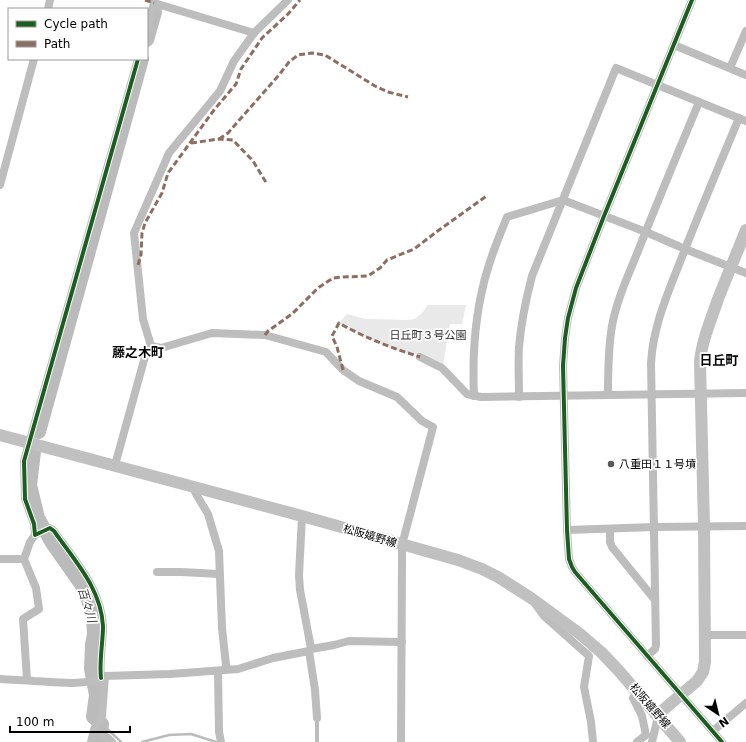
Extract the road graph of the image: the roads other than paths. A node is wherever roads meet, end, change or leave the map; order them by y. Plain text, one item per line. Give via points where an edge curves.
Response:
1 (288, 0) edge
2 (692, 0) edge
3 (154, 1) edge
4 (148, 23) edge
5 (746, 31) edge
6 (254, 33) junction
7 (674, 44) junction
8 (34, 60) edge
9 (138, 60) edge
10 (730, 68) junction
11 (746, 75) edge
12 (658, 85) junction
13 (699, 102) junction
14 (742, 119) edge
15 (0, 185) edge
16 (564, 200) junction
17 (604, 216) junction
18 (746, 230) edge
19 (646, 232) junction
20 (685, 249) junction
21 (731, 267) junction
22 (746, 273) edge
23 (151, 346) junction
24 (420, 357) dead end
25 (746, 393) edge
26 (700, 394) junction
27 (608, 395) junction
28 (651, 395) junction
29 (474, 396) junction
30 (564, 396) junction
31 (519, 397) junction
32 (0, 435) edge
33 (29, 443) junction
34 (115, 465) junction
35 (193, 487) junction
36 (302, 516) junction
37 (704, 526) junction
38 (746, 526) edge
39 (654, 527) junction
40 (610, 529) junction
41 (567, 530) junction
42 (41, 532) junction
43 (402, 545) junction
44 (0, 559) edge
45 (24, 559) junction
46 (157, 572) dead end
47 (220, 574) junction
48 (531, 598) junction
49 (655, 600) junction
50 (705, 635) junction
51 (746, 635) edge
52 (402, 642) junction
53 (310, 650) junction
54 (647, 656) junction
55 (221, 671) junction
56 (101, 678) junction
57 (0, 679) edge
58 (27, 680) junction
59 (638, 693) junction
60 (681, 694) junction
61 (746, 702) edge
62 (658, 716) junction
63 (316, 718) joint
64 (95, 729) junction
65 (713, 731) junction
66 (110, 740) edge
67 (91, 742) edge
68 (221, 742) edge
69 (317, 742) edge
70 (401, 742) edge
71 (593, 742) edge
72 (637, 742) edge
73 (652, 742) edge
74 (680, 742) edge
75 (722, 742) edge

1 - 6 street
2 - 7 street
3 - 4 street
3 - 6 street
5 - 10 street
6 - 23 street via 234,61 220,91 170,153 134,233 143,319
7 - 10 street
7 - 12 street
8 - 15 street
9 - 33 street
10 - 11 street
12 - 13 street
12 - 16 street via 616,68
12 - 17 street
13 - 14 street
13 - 19 street
14 - 20 street
16 - 17 street
16 - 29 street via 507,217 487,269 479,307 473,358
16 - 31 street via 532,276 527,297 519,347
17 - 19 street
17 - 30 street via 570,308 564,350
18 - 21 main road
19 - 20 street
19 - 27 street via 614,316 608,367
20 - 21 street
20 - 28 street via 655,334 651,363
21 - 22 street
21 - 26 main road via 702,345
23 - 34 street via 146,353
23 - 43 street via 161,348 212,333 265,335 326,352 343,370 360,381 397,397 422,421 433,427
24 - 29 street via 442,368 466,394
25 - 26 street
26 - 28 street
26 - 37 main road
27 - 28 street
27 - 30 street
28 - 39 street
29 - 31 street
30 - 31 street
30 - 41 street
32 - 33 main road, 松阪嬉野線
33 - 34 main road, 松阪嬉野線
33 - 42 street via 24,462 25,499 34,524
34 - 35 main road, 松阪嬉野線
35 - 36 main road, 松阪嬉野線
35 - 47 street via 208,514 218,551
36 - 43 main road, 松阪嬉野線
36 - 53 street via 299,575
37 - 38 street
37 - 39 street
37 - 50 main road
39 - 40 street
39 - 49 street
40 - 41 street
40 - 49 street via 612,547
41 - 54 street via 572,567
42 - 45 street via 30,542
42 - 56 street via 50,528 54,531 96,594 103,625
43 - 48 main road, 松阪嬉野線 via 482,569
43 - 52 street
44 - 45 street
45 - 58 street via 36,588 39,609 23,619
46 - 47 street
47 - 55 street via 226,665
48 - 59 main road, 松阪嬉野線 via 596,647
48 - 71 street via 544,616 589,656 584,687
49 - 54 street via 656,645
50 - 51 street
50 - 60 main road via 706,656 703,672 697,681
52 - 53 street via 349,641
52 - 70 street
53 - 55 street
53 - 63 street
54 - 60 street
55 - 56 street
55 - 68 street
56 - 58 street via 88,682 61,683
56 - 64 street via 102,716
57 - 58 street
59 - 62 main road, 松阪嬉野線
59 - 72 street via 633,698 642,716 646,735
60 - 62 main road
60 - 65 street
61 - 65 street
62 - 73 street
62 - 74 main road, 松阪嬉野線
63 - 69 lane
64 - 66 street
64 - 67 street
65 - 75 street

